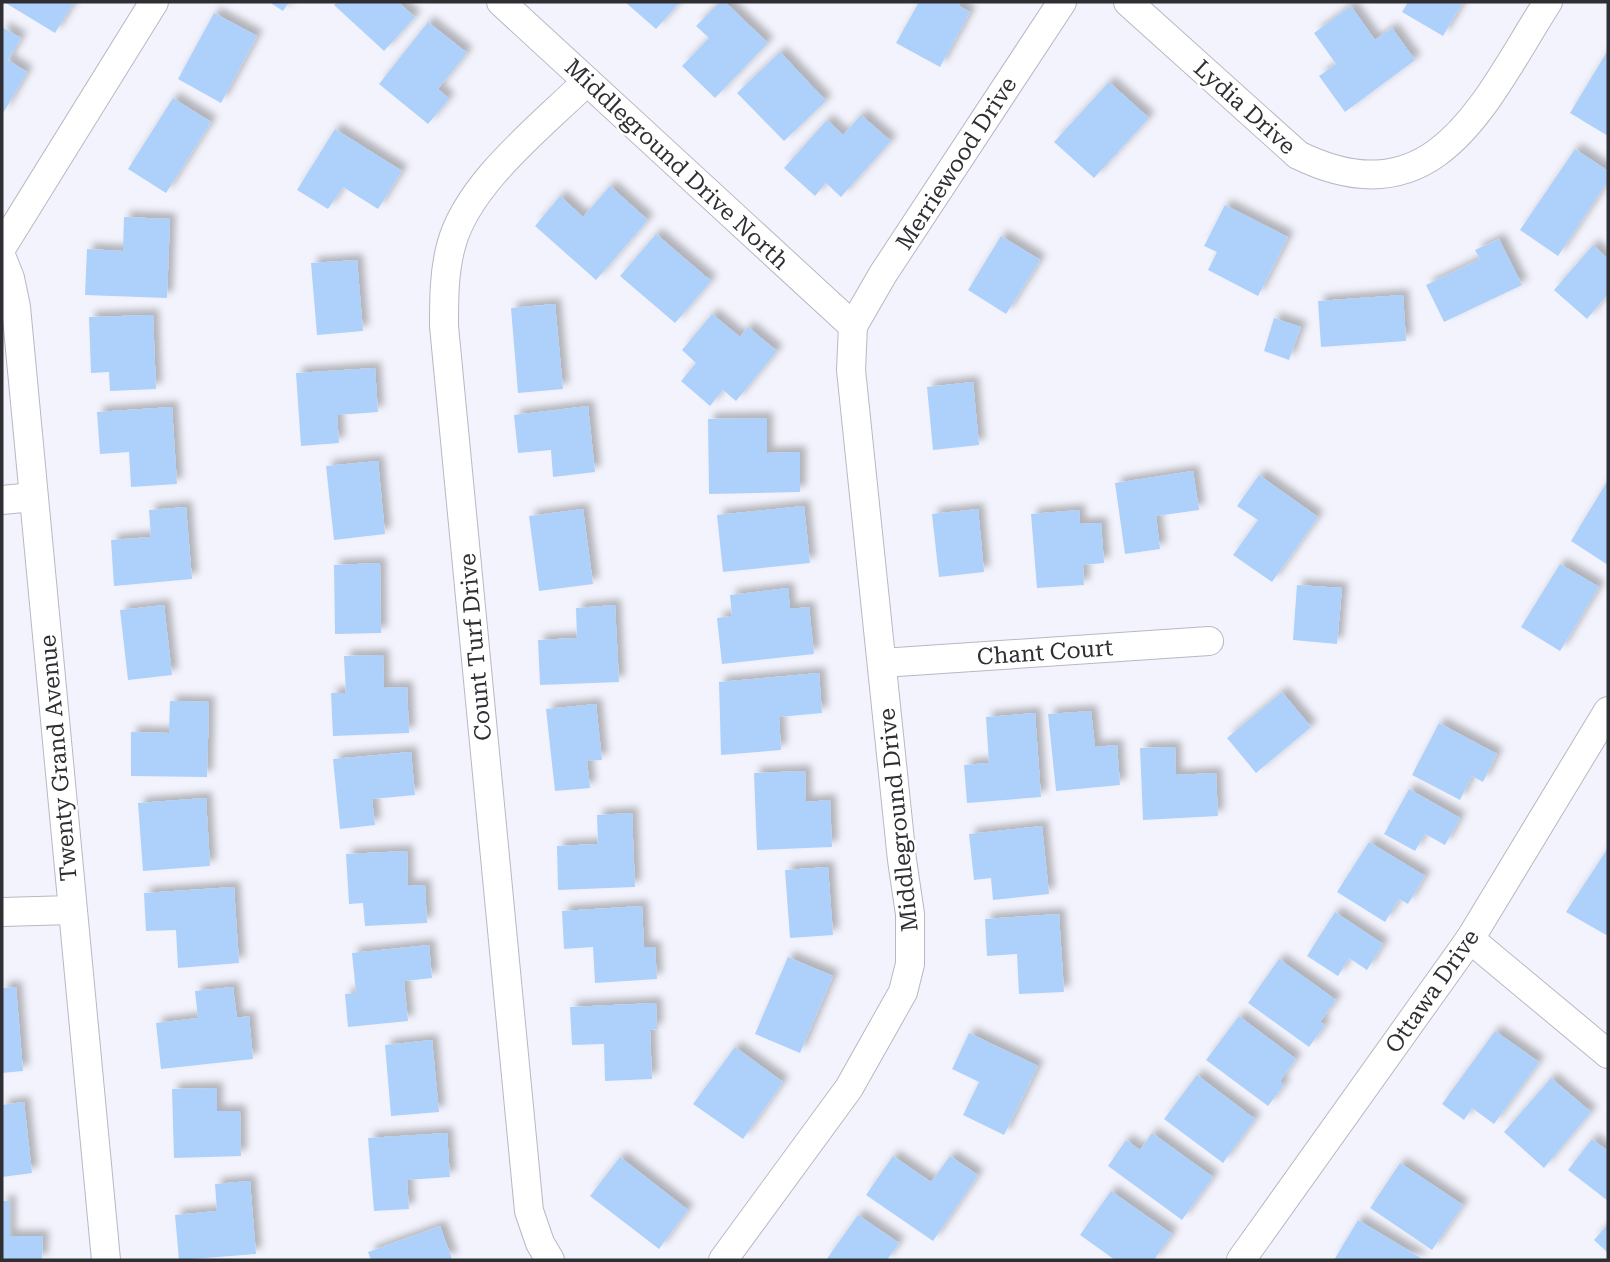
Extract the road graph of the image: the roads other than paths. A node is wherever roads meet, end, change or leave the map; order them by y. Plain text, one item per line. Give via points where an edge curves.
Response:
1 (154, 2) edge
2 (501, 2) edge
3 (1062, 2) edge
4 (1128, 2) edge
5 (1548, 2) edge
6 (587, 81) junction
7 (2, 247) edge
8 (2, 258) edge
9 (853, 326) junction
10 (33, 497) junction
11 (2, 500) edge
12 (1209, 641) dead end
13 (882, 663) junction
14 (1608, 711) edge
15 (72, 910) junction
16 (2, 912) edge
17 (1470, 939) junction
18 (1608, 1054) edge
19 (106, 1260) edge
20 (550, 1260) edge
21 (723, 1260) edge
22 (1241, 1260) edge

1 - 7 street
2 - 6 street, Middleground Drive North
3 - 9 street, Merriewood Drive
4 - 5 street, Lydia Drive via 1298,155 1327,169 1387,176 1415,168 1440,153 1481,106
6 - 9 street, Middleground Drive North
6 - 20 street, Count Turf Drive via 492,176 468,207 451,244 444,284 445,340 529,1212
8 - 10 street, Twenty Grand Avenue via 16,307
9 - 13 street, Middleground Drive via 851,370
10 - 11 street
10 - 15 street, Twenty Grand Avenue
12 - 13 street, Chant Court
13 - 21 street, Middleground Drive via 910,914 910,964 903,992 849,1088
14 - 17 street, Ottawa Drive
15 - 16 street
15 - 19 street, Twenty Grand Avenue
17 - 18 street
17 - 22 street, Ottawa Drive

